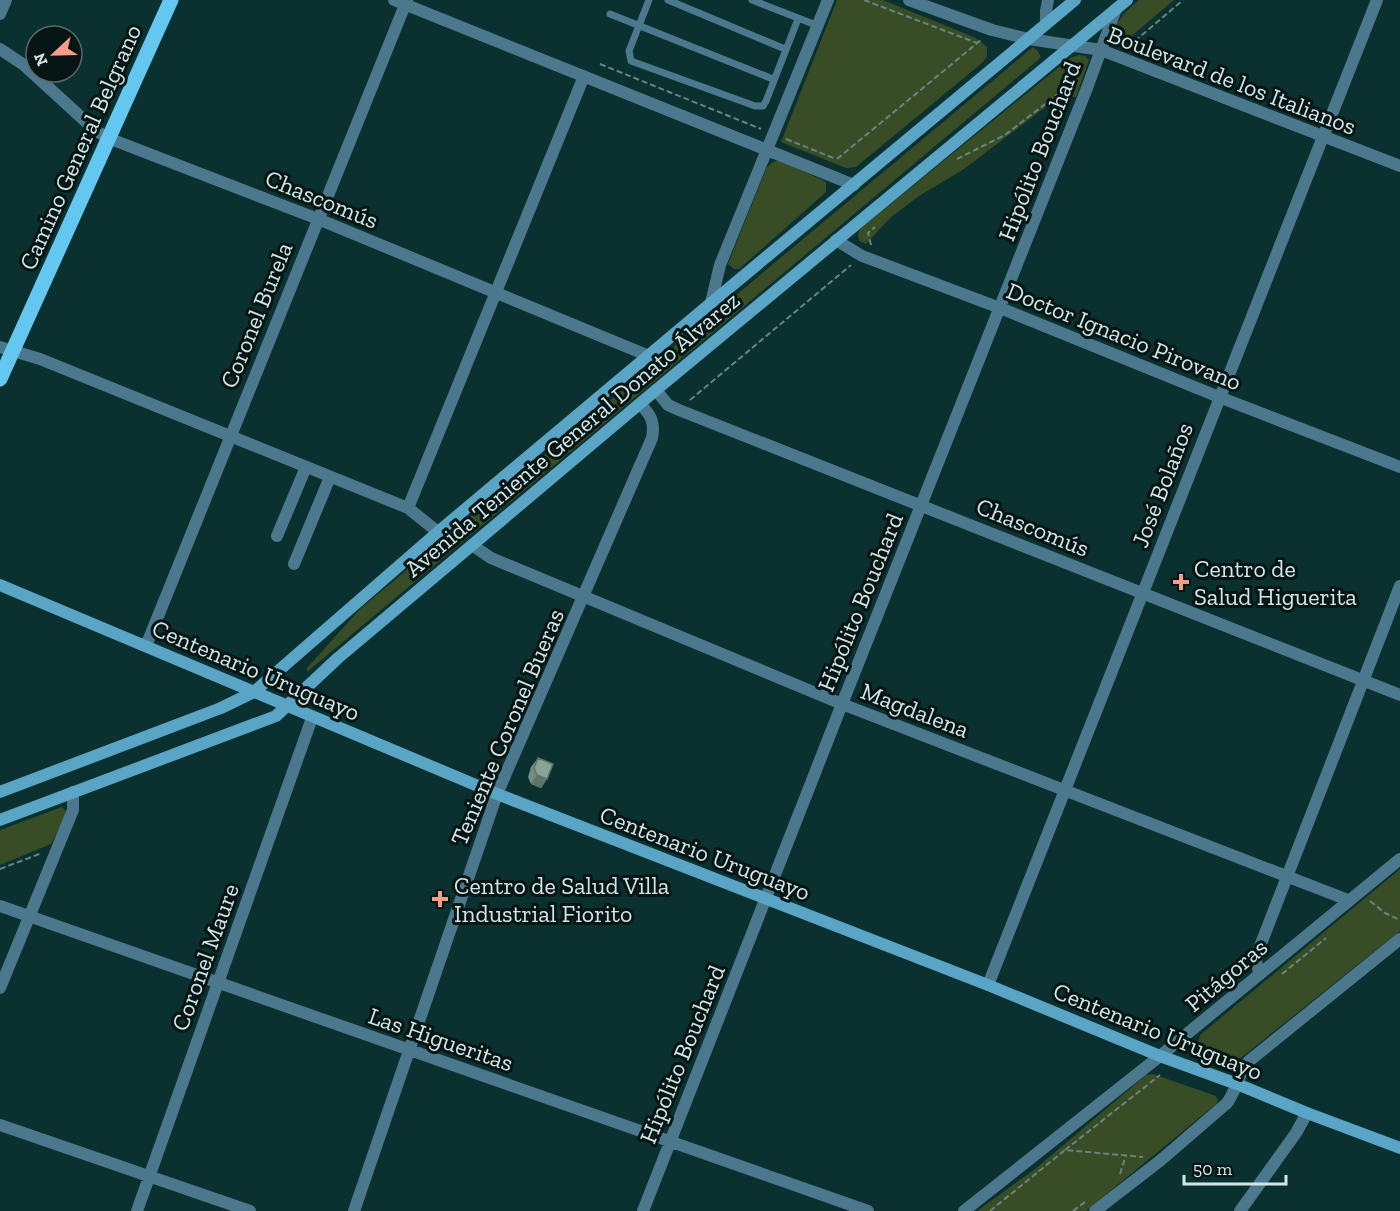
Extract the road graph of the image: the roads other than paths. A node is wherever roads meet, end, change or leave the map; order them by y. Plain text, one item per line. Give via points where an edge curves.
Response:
1 (6, 0) edge
2 (171, 0) edge
3 (649, 0) edge
4 (668, 0) edge
5 (752, 0) edge
6 (828, 0) edge
7 (909, 0) edge
8 (1048, 0) edge
9 (1075, 0) edge
10 (1127, 0) edge
11 (1377, 0) edge
12 (402, 2) edge
13 (1116, 9) junction
14 (0, 14) edge
15 (610, 14) dead end
16 (798, 20) junction
17 (1046, 23) junction
18 (816, 25) junction
19 (639, 26) junction
20 (1029, 39) junction
21 (1070, 45) junction
22 (0, 49) edge
23 (785, 49) junction
24 (1101, 50) junction
25 (584, 76) junction
26 (773, 79) junction
27 (1323, 136) junction
28 (108, 138) junction
29 (766, 149) junction
30 (1400, 166) edge
31 (854, 184) junction
32 (318, 219) junction
33 (836, 240) junction
34 (495, 291) junction
35 (711, 303) junction
36 (1000, 308) junction
37 (7, 349) edge
38 (649, 356) junction
39 (0, 379) edge
40 (656, 390) junction
41 (1219, 397) junction
42 (639, 404) junction
43 (675, 408) junction
44 (654, 423) junction
45 (229, 437) junction
46 (306, 467) junction
47 (1400, 467) edge
48 (330, 477) junction
49 (922, 506) junction
50 (408, 508) junction
51 (438, 532) junction
52 (277, 536) dead end
53 (472, 545) junction
54 (294, 564) dead end
55 (0, 585) edge
56 (1400, 586) edge
57 (1142, 593) junction
58 (584, 598) junction
59 (146, 646) junction
60 (1362, 680) junction
61 (254, 692) junction
62 (1400, 695) edge
63 (842, 704) junction
64 (288, 706) junction
65 (312, 718) junction
66 (1065, 791) junction
67 (0, 792) edge
68 (73, 792) junction
69 (497, 794) junction
70 (0, 820) edge
71 (1400, 859) edge
72 (1289, 876) junction
73 (766, 899) junction
74 (1348, 900) junction
75 (0, 906) edge
76 (30, 917) junction
77 (1400, 939) edge
78 (1260, 974) junction
79 (218, 982) junction
80 (988, 985) junction
81 (0, 988) edge
82 (410, 1050) junction
83 (1160, 1056) junction
84 (1237, 1084) junction
85 (1307, 1113) junction
86 (0, 1125) edge
87 (670, 1140) junction
88 (1400, 1148) edge
89 (149, 1176) junction
90 (137, 1211) edge
91 (250, 1211) edge
92 (354, 1211) edge
93 (643, 1211) edge
94 (868, 1211) edge
95 (964, 1211) edge
96 (1095, 1211) edge
97 (1240, 1211) edge

1 - 14 street
2 - 28 main road, Camino General Belgrano
3 - 19 lane
4 - 23 lane
5 - 16 lane
6 - 18 street
7 - 20 street, Boulevard de los Italianos
8 - 17 street
9 - 17 main road, Avenida Teniente General Donato Álvarez
10 - 13 main road, Avenida Teniente General Donato Álvarez
11 - 27 street, José Bolaños
12 - 25 street
12 - 32 street, Coronel Burela
13 - 21 main road, Avenida Teniente General Donato Álvarez
13 - 24 street, Hipólito Bouchard
15 - 19 lane
16 - 18 lane
16 - 23 lane
17 - 20 main road, Avenida Teniente General Donato Álvarez
18 - 29 street
19 - 26 lane
19 - 26 lane via 629,51 631,61 755,106 763,106
20 - 21 street, Boulevard de los Italianos
20 - 31 main road, Avenida Teniente General Donato Álvarez
21 - 24 street, Boulevard de los Italianos
21 - 33 main road, Avenida Teniente General Donato Álvarez
22 - 28 street, Chascomús
23 - 26 lane
24 - 27 street, Boulevard de los Italianos
24 - 36 street, Hipólito Bouchard
25 - 29 street
25 - 34 street
27 - 30 street, Boulevard de los Italianos
27 - 41 street, José Bolaños
28 - 32 street, Chascomús
28 - 37 main road, Camino General Belgrano
29 - 31 street
29 - 35 street via 720,265
31 - 35 main road, Avenida Teniente General Donato Álvarez
32 - 34 street, Chascomús
32 - 45 street, Coronel Burela
33 - 36 street, Doctor Ignacio Pirovano via 862,256
33 - 40 main road, Avenida Teniente General Donato Álvarez
34 - 38 street, Chascomús
34 - 50 street
35 - 38 main road, Avenida Teniente General Donato Álvarez
36 - 41 street, Doctor Ignacio Pirovano
36 - 49 street, Hipólito Bouchard
37 - 39 main road, Camino General Belgrano
37 - 45 street
38 - 51 main road, Avenida Teniente General Donato Álvarez
40 - 42 main road, Avenida Teniente General Donato Álvarez
40 - 43 street, Chascomús
41 - 47 street, Doctor Ignacio Pirovano
41 - 57 street, José Bolaños
42 - 44 street
42 - 53 main road, Avenida Teniente General Donato Álvarez
43 - 44 street
43 - 49 street, Chascomús
44 - 58 street, Teniente Coronel Bueras via 652,438
45 - 46 street
45 - 59 street, Coronel Burela
46 - 48 street
46 - 52 street
48 - 50 street
48 - 54 street
49 - 57 street, Chascomús
49 - 63 street, Hipólito Bouchard
50 - 51 street
51 - 61 main road, Avenida Teniente General Donato Álvarez
53 - 58 street, Magdalena via 491,558
53 - 64 main road, Avenida Teniente General Donato Álvarez via 338,658
55 - 59 main road, Centenario Uruguayo
56 - 60 street
57 - 60 street, Chascomús
57 - 66 street, José Bolaños
58 - 63 street, Magdalena
58 - 69 street, Teniente Coronel Bueras
59 - 61 main road, Centenario Uruguayo
60 - 62 street, Chascomús
60 - 72 street
61 - 64 main road, Centenario Uruguayo
61 - 67 main road, Avenida Teniente General Donato Álvarez
63 - 66 street, Magdalena
63 - 73 street, Hipólito Bouchard
64 - 65 main road, Centenario Uruguayo
64 - 68 main road, Avenida Teniente General Donato Álvarez via 264,723
65 - 69 main road, Centenario Uruguayo
65 - 79 street, Coronel Maure
66 - 72 street, Magdalena
66 - 80 street, José Bolaños
68 - 70 main road, Avenida Teniente General Donato Álvarez
68 - 76 street via 73,810
69 - 73 main road, Centenario Uruguayo
69 - 82 street, Teniente Coronel Bueras
71 - 74 street, Pitágoras
72 - 74 street, Magdalena
72 - 78 street via 1257,954
73 - 80 main road, Centenario Uruguayo
73 - 87 street, Hipólito Bouchard
74 - 78 street, Pitágoras
75 - 76 street, Las Higueritas
76 - 79 street, Las Higueritas
76 - 81 street
77 - 84 street via 1249,1061
78 - 83 street, Pitágoras
79 - 82 street, Las Higueritas
79 - 89 street, Coronel Maure
80 - 83 main road, Centenario Uruguayo
82 - 87 street, Las Higueritas
82 - 92 street, Teniente Coronel Bueras
83 - 84 main road, Centenario Uruguayo
83 - 95 street, Pitágoras
84 - 85 main road, Centenario Uruguayo
84 - 96 street via 1227,1103
85 - 88 main road, Centenario Uruguayo
85 - 97 street
86 - 89 street
87 - 93 street, Hipólito Bouchard
87 - 94 street, Las Higueritas
89 - 90 street, Coronel Maure
89 - 91 street

